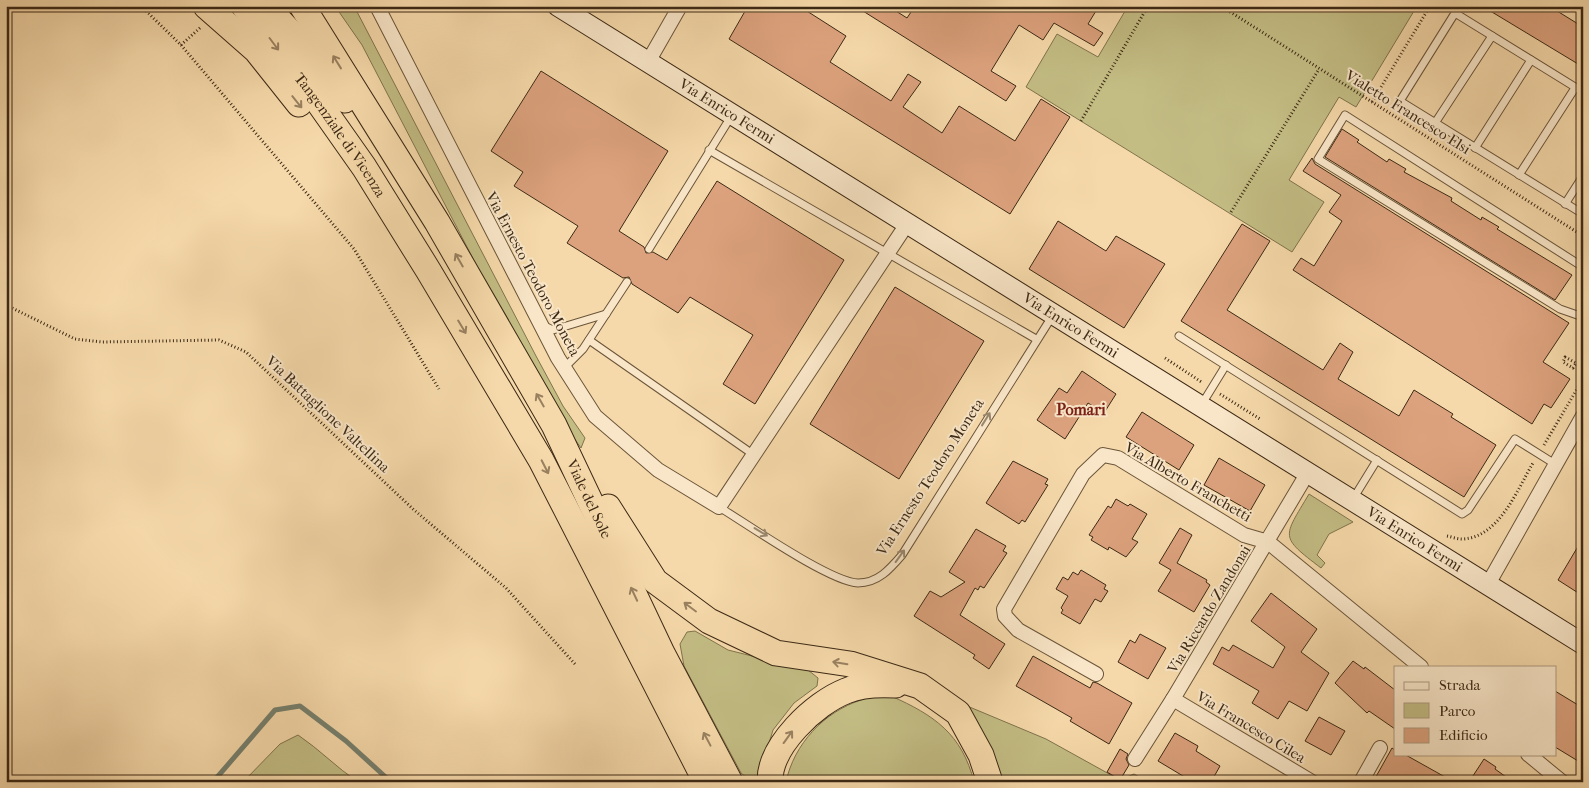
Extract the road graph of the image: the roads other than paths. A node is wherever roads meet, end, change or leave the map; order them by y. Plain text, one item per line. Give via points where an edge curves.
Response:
1 (244, 6) edge
2 (266, 6) edge
3 (302, 6) edge
4 (377, 6) edge
5 (558, 6) edge
6 (680, 6) edge
7 (204, 17) edge
8 (1492, 36) junction
9 (1531, 60) junction
10 (648, 62) junction
11 (1575, 88) junction
12 (1583, 92) edge
13 (732, 115) junction
14 (1435, 123) junction
15 (1475, 148) junction
16 (709, 150) junction
17 (1519, 175) junction
18 (1583, 176) edge
19 (1565, 204) junction
20 (1583, 214) edge
21 (437, 222) junction
22 (907, 224) junction
23 (649, 249) dead end
24 (888, 253) junction
25 (1583, 267) edge
26 (428, 270) junction
27 (627, 282) dead end
28 (1054, 313) junction
29 (606, 314) junction
30 (1583, 317) edge
31 (540, 324) junction
32 (1179, 336) dead end
33 (1036, 339) junction
34 (589, 340) junction
35 (1226, 366) junction
36 (564, 368) junction
37 (1201, 406) junction
38 (1583, 416) edge
39 (554, 426) junction
40 (754, 455) junction
41 (1378, 460) junction
42 (1555, 464) junction
43 (1307, 474) junction
44 (1351, 501) junction
45 (719, 507) junction
46 (1268, 542) junction
47 (1487, 586) junction
48 (1583, 644) edge
49 (1420, 666) edge
50 (1096, 674) dead end
51 (920, 686) junction
52 (1173, 700) junction
53 (1380, 748) dead end
54 (1530, 756) edge
55 (1134, 759) dead end
56 (706, 782) edge
57 (730, 782) edge
58 (770, 782) edge
59 (990, 782) edge
60 (1312, 782) edge
61 (1361, 782) edge
62 (1562, 782) edge

1 -> 26 highway, Tangenziale di Vicenza via 364,167
2 - 21 highway, Tangenziale di Vicenza via 348,103
21 -> 3 highway
4 - 31 street, Via Ernesto Teodoro Moneta
5 - 10 street, Via Enrico Fermi
6 - 10 street
7 -> 26 highway via 256,50
8 - 9 lane
8 - 14 lane
8 - 14 lane via 1456,13 1400,101
9 - 11 lane
9 - 15 lane
10 - 13 street, Via Enrico Fermi
11 - 12 lane
11 - 17 lane
13 - 16 lane
13 - 22 street, Via Enrico Fermi
14 - 15 lane
15 - 17 lane
16 - 23 lane
16 - 24 lane
17 - 19 lane
18 - 19 lane
19 - 20 lane
39 -> 21 highway, Viale del Sole
22 - 24 street
22 - 28 street, Via Enrico Fermi
24 - 33 lane
24 - 40 street
25 - 30 lane via 1345,115 1318,159 1560,309
26 -> 56 highway, Viale del Sole via 541,460
27 - 29 lane
28 - 33 lane, Via Ernesto Teodoro Moneta
28 - 37 street, Via Enrico Fermi
29 - 31 lane via 553,330
29 - 34 lane
31 - 36 street, Via Ernesto Teodoro Moneta
32 - 35 lane
45 -> 33 lane, Via Ernesto Teodoro Moneta via 834,577 858,583 885,575 902,555
34 - 36 lane
34 - 40 lane
35 - 37 lane
35 - 41 lane
36 - 45 street, Via Ernesto Teodoro Moneta via 595,416 658,470
37 - 43 street, Via Enrico Fermi
38 - 42 street
51 -> 39 highway via 850,664 776,653 709,621 655,581
57 -> 39 highway, Viale del Sole via 662,653
40 - 45 street
41 - 42 lane via 1462,514 1468,510 1514,439
41 - 44 lane
42 - 47 street
43 - 44 street, Via Enrico Fermi
43 - 46 street, Via Riccardo Zandonai
44 - 47 street, Via Enrico Fermi
46 - 49 street, Via Alberto Franchetti
46 - 50 street, Via Alberto Franchetti via 1244,535 1118,458 1103,455 1083,474 1004,609 1005,616 1018,630
46 - 52 street, Via Riccardo Zandonai
47 - 48 street, Via Enrico Fermi
58 -> 51 highway via 785,739 810,712 845,691 874,684
51 - 59 highway via 958,713 981,756
52 - 55 street, Via Riccardo Zandonai
52 - 60 street, Via Francesco Cilea
53 - 61 street
54 - 62 street

